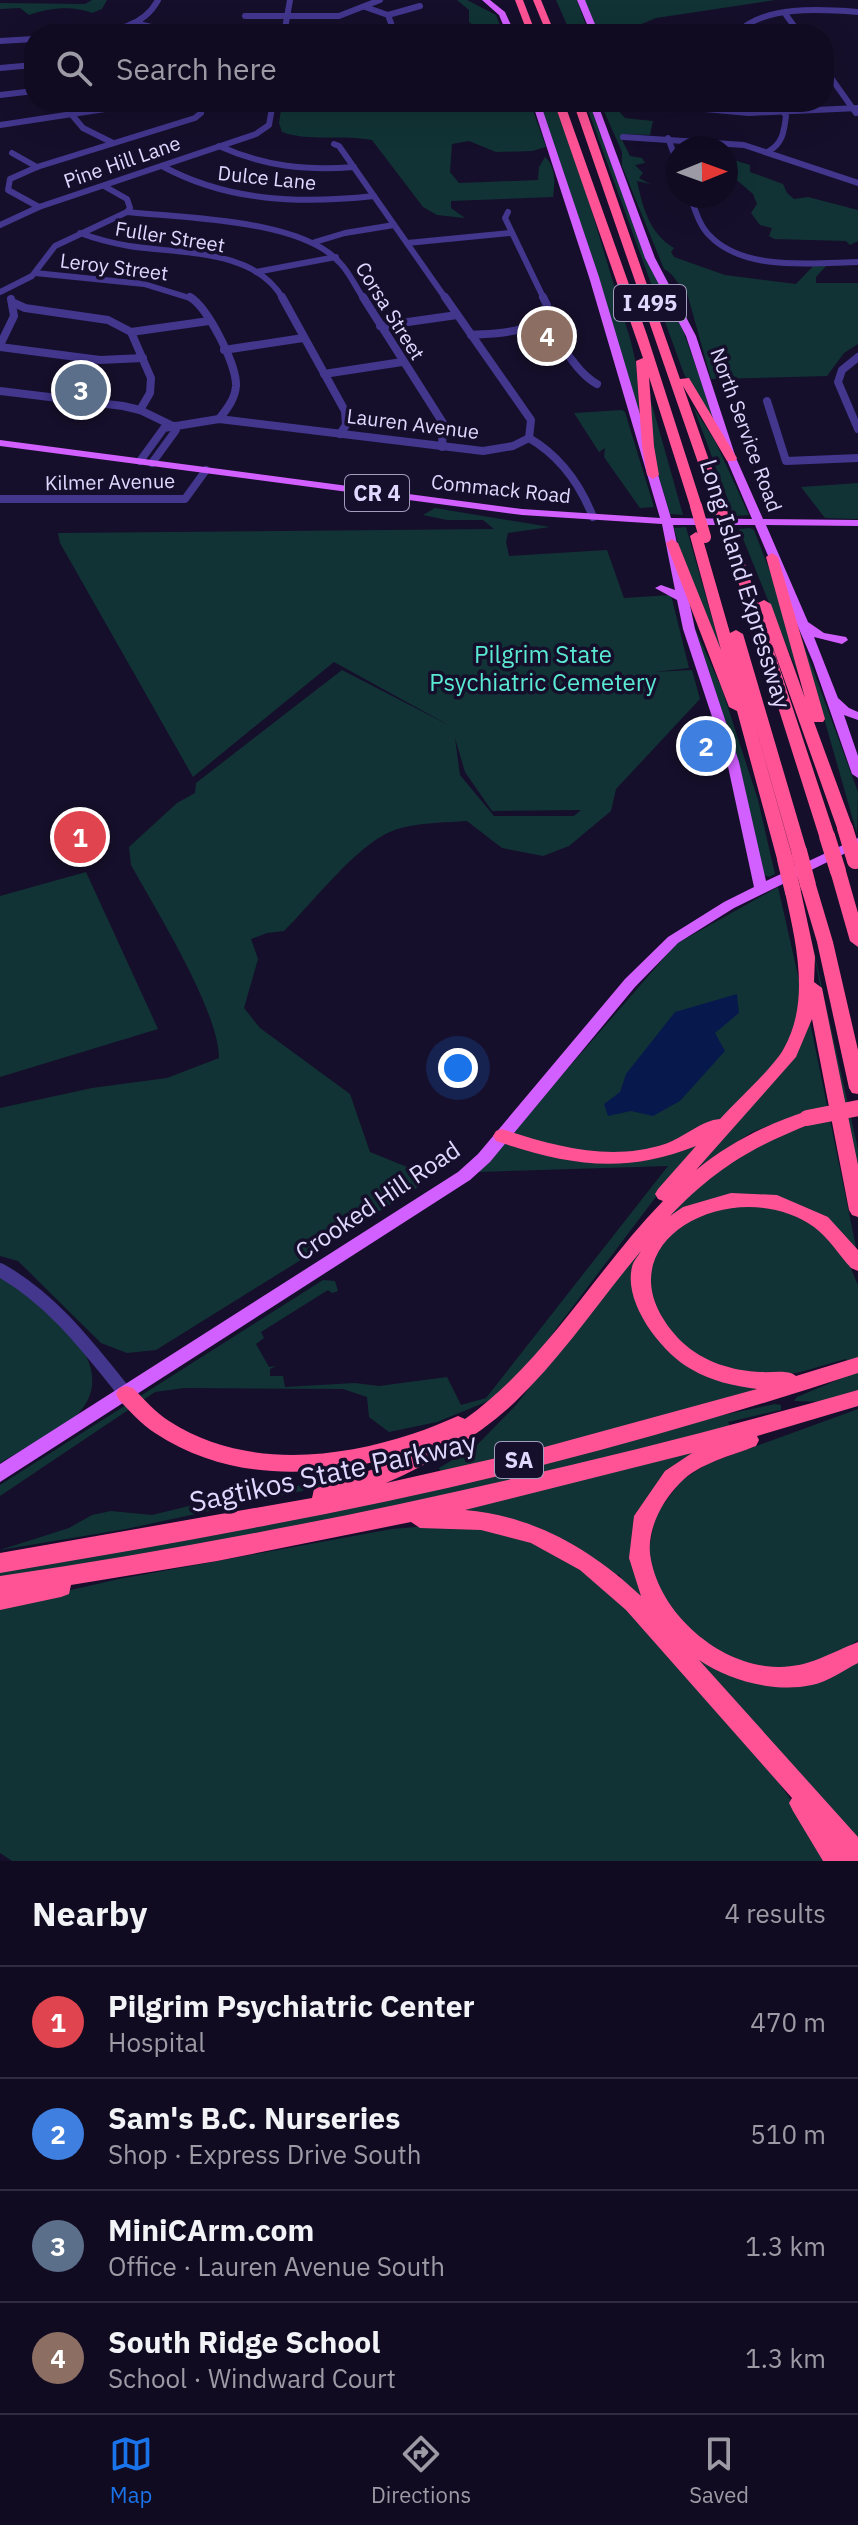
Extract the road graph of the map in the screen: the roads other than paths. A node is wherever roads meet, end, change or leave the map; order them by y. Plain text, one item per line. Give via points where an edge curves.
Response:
1 (158, 0) edge
2 (290, 0) edge
3 (380, 0) edge
4 (486, 0) edge
5 (519, 0) edge
6 (537, 0) edge
7 (581, 0) edge
8 (420, 6) dead end
9 (365, 7) junction
10 (510, 7) dead end
11 (858, 12) edge
12 (388, 15) junction
13 (786, 15) junction
14 (245, 16) dead end
15 (287, 17) junction
16 (134, 23) junction
17 (129, 24) edge
18 (138, 24) edge
19 (286, 24) edge
20 (390, 24) edge
21 (506, 24) edge
22 (524, 24) edge
23 (528, 24) edge
24 (547, 24) edge
25 (591, 24) edge
26 (746, 24) edge
27 (793, 24) edge
28 (24, 40) edge
29 (0, 41) edge
30 (24, 66) edge
31 (0, 68) edge
32 (834, 81) edge
33 (24, 92) edge
34 (0, 95) edge
35 (855, 108) edge
36 (834, 109) edge
37 (90, 112) edge
38 (271, 112) edge
39 (539, 112) edge
40 (563, 112) edge
41 (582, 112) edge
42 (597, 112) edge
43 (730, 112) edge
44 (784, 112) joint
45 (201, 113) dead end
46 (72, 115) junction
47 (858, 116) edge
48 (0, 125) edge
49 (623, 137) dead end
50 (666, 138) edge
51 (113, 143) junction
52 (334, 144) dead end
53 (738, 145) edge
54 (219, 146) junction
55 (769, 151) junction
56 (12, 153) dead end
57 (162, 166) junction
58 (37, 167) junction
59 (354, 167) junction
60 (858, 183) edge
61 (104, 186) junction
62 (374, 196) junction
63 (39, 207) junction
64 (696, 208) edge
65 (127, 212) junction
66 (508, 212) dead end
67 (0, 225) edge
68 (394, 225) junction
69 (80, 233) junction
70 (511, 233) junction
71 (315, 242) junction
72 (407, 243) junction
73 (336, 257) junction
74 (858, 262) edge
75 (256, 272) junction
76 (35, 273) junction
77 (3, 291) edge
78 (14, 303) junction
79 (457, 315) junction
80 (209, 321) junction
81 (537, 323) junction
82 (380, 326) junction
83 (131, 332) junction
84 (471, 335) junction
85 (641, 335) junction
86 (303, 338) junction
87 (0, 346) edge
88 (224, 350) junction
89 (667, 354) junction
90 (858, 357) edge
91 (143, 358) junction
92 (402, 362) junction
93 (854, 365) edge
94 (324, 374) junction
95 (597, 384) dead end
96 (0, 391) edge
97 (767, 401) dead end
98 (140, 410) junction
99 (855, 414) edge
100 (219, 419) junction
101 (174, 426) junction
102 (858, 429) edge
103 (340, 434) junction
104 (529, 438) junction
105 (0, 443) edge
106 (442, 447) junction
107 (731, 458) junction
108 (858, 458) edge
109 (146, 462) junction
110 (206, 470) junction
111 (653, 475) junction
112 (0, 499) edge
113 (593, 517) junction
114 (667, 521) junction
115 (758, 523) junction
116 (788, 523) junction
117 (858, 523) edge
118 (701, 536) junction
119 (734, 537) junction
120 (766, 541) junction
121 (672, 543) junction
122 (772, 557) junction
123 (677, 577) junction
124 (681, 597) junction
125 (803, 623) junction
126 (819, 662) junction
127 (828, 688) junction
128 (858, 718) edge
129 (845, 737) junction
130 (858, 774) edge
131 (765, 778) junction
132 (830, 784) junction
133 (858, 842) edge
134 (792, 855) junction
135 (856, 866) edge
136 (761, 889) junction
137 (800, 889) junction
138 (858, 941) edge
139 (805, 947) junction
140 (769, 1079) junction
141 (858, 1088) edge
142 (858, 1108) edge
143 (502, 1136) junction
144 (858, 1210) edge
145 (858, 1263) edge
146 (616, 1266) junction
147 (0, 1270) edge
148 (557, 1341) junction
149 (848, 1369) edge
150 (126, 1394) junction
151 (858, 1398) edge
152 (0, 1474) edge
153 (195, 1530) junction
154 (331, 1530) junction
155 (174, 1559) junction
156 (0, 1563) edge
157 (0, 1586) edge
158 (0, 1600) edge
159 (858, 1652) edge
160 (750, 1734) junction
161 (858, 1855) edge
162 (836, 1861) edge

1 - 16 street via 154,11
2 - 15 street
3 - 9 street
4 - 21 main road
5 - 23 highway
6 - 24 highway
7 - 25 main road
8 - 12 street
9 - 12 street
9 - 15 street via 339,16
10 - 22 highway
11 - 13 street
12 - 20 street
13 - 26 street
13 - 27 street
14 - 15 street
15 - 19 street
16 - 17 street
16 - 18 street
28 - 29 street
30 - 31 street
32 - 35 street
33 - 34 street
35 - 36 street
35 - 47 street
37 - 46 street
38 - 54 street, Pine Hill Lane via 269,125 256,134
39 - 111 main road
40 - 85 highway, Long Island Expressway / I 495
41 - 89 highway, Long Island Expressway / I 495
42 - 107 main road, North Service Road via 650,258 691,336
43 - 44 street
44 - 55 street via 783,141
45 - 51 street
46 - 48 street
46 - 51 street via 83,128
49 - 50 street
51 - 58 street
52 - 59 street
53 - 55 street
54 - 57 street, Pine Hill Lane
54 - 59 street via 267,164
55 - 60 street
56 - 58 street
57 - 61 street, Pine Hill Lane
57 - 62 street, Dulce Lane via 219,190 314,201
58 - 63 street via 7,184 14,194
59 - 62 street
61 - 63 street, Pine Hill Lane
61 - 65 street via 127,199
62 - 68 street
63 - 67 street, Pine Hill Lane
64 - 74 street via 707,233 728,249 775,260
65 - 69 street
65 - 71 street, Corsa Street via 271,229
66 - 70 street
68 - 71 street
68 - 72 street
69 - 75 street, Fuller Street via 107,244 213,257
69 - 76 street via 45,254
70 - 72 street
70 - 81 street via 547,305
71 - 73 street, Corsa Street
72 - 79 street
73 - 75 street
73 - 82 street, Corsa Street
75 - 86 street, Fuller Street via 280,293
76 - 77 street
76 - 80 street, Leroy Street via 173,290 192,298
77 - 78 street
78 - 83 street via 108,320
78 - 87 street via 15,315
79 - 82 street
79 - 84 street
80 - 83 street
80 - 88 street, Leroy Street
81 - 84 street
81 - 95 street via 555,333 586,378
82 - 92 street, Corsa Street
83 - 91 street
84 - 104 street via 531,420
85 - 111 highway
85 - 118 highway, Long Island Expressway / I 495, bridge
86 - 88 street
86 - 94 street, Fuller Street
87 - 91 street via 100,360
88 - 100 street, Leroy Street via 238,387
89 - 107 highway
89 - 119 highway, Long Island Expressway / I 495
90 - 93 street
91 - 98 street via 151,385
92 - 94 street
92 - 106 street, Corsa Street via 443,423
93 - 99 street via 842,370 838,382
94 - 103 street, Fuller Street via 347,418
96 - 98 street
97 - 108 street via 786,461
98 - 101 street
99 - 102 street
100 - 101 street, Lauren Avenue
100 - 103 street, Lauren Avenue
101 - 109 street via 176,430
103 - 106 street, Lauren Avenue
104 - 106 street, Lauren Avenue via 500,450
104 - 113 street via 553,454
105 - 109 main road, Commack Road / CR 4
107 - 115 main road, North Service Road
109 - 110 main road, Commack Road / CR 4
110 - 112 street, Kilmer Avenue via 191,494 175,500
110 - 113 main road, Commack Road / CR 4
111 - 114 main road
113 - 114 main road, Commack Road / CR 4
114 - 115 main road, Commack Road / CR 4
114 - 121 main road
115 - 116 main road, Commack Road / CR 4
115 - 120 main road, North Service Road
116 - 117 main road, Commack Road / CR 4
116 - 120 main road via 772,530
118 - 131 highway
118 - 134 highway, Long Island Expressway via 778,772
119 - 132 highway
119 - 138 highway, Long Island Expressway, bridge
120 - 122 main road, North Service Road
121 - 123 main road
121 - 131 highway
122 - 125 main road, North Service Road
122 - 132 highway via 824,743
123 - 124 main road
123 - 124 main road via 661,588
124 - 136 main road via 735,770
125 - 126 main road, North Service Road
125 - 126 main road via 816,635 842,640 820,645
126 - 127 main road, North Service Road
127 - 128 main road via 841,708
127 - 129 main road, North Service Road
128 - 129 main road
129 - 130 main road, North Service Road
131 - 134 highway
132 - 135 highway, bridge
133 - 136 main road, Crooked Hill Road
134 - 137 highway, bridge
136 - 143 main road, Crooked Hill Road via 697,923 661,951
137 - 139 highway
137 - 141 highway via 828,957
139 - 140 highway via 805,1017 790,1053
139 - 144 highway
140 - 143 highway via 711,1130 650,1156 574,1157
140 - 146 highway via 669,1189
142 - 146 highway, bridge via 807,1118 756,1138 702,1172 664,1207
143 - 150 main road, Crooked Hill Road via 474,1167 437,1194
145 - 149 highway via 836,1234 806,1213 770,1201 733,1199 696,1206 673,1220 650,1246 643,1265 642,1294 655,1323 699,1364 758,1381
146 - 148 highway
147 - 150 street via 42,1297
148 - 150 highway via 460,1424 396,1448 326,1462 264,1464 210,1453 162,1430
148 - 153 highway via 498,1405 427,1454 360,1483
149 - 153 highway, Sagtikos State Parkway / SA via 500,1465
150 - 152 main road, Crooked Hill Road
151 - 154 highway, SA via 680,1449
151 - 159 highway via 683,1469 650,1509 641,1553 650,1591 663,1616 696,1649 725,1665 753,1674 796,1677 837,1666
153 - 156 highway, Sagtikos State Parkway / SA
154 - 155 highway, SA
154 - 160 highway via 466,1519 510,1526 556,1543 622,1590
155 - 157 highway, SA
155 - 158 highway
160 - 161 highway
160 - 162 highway

